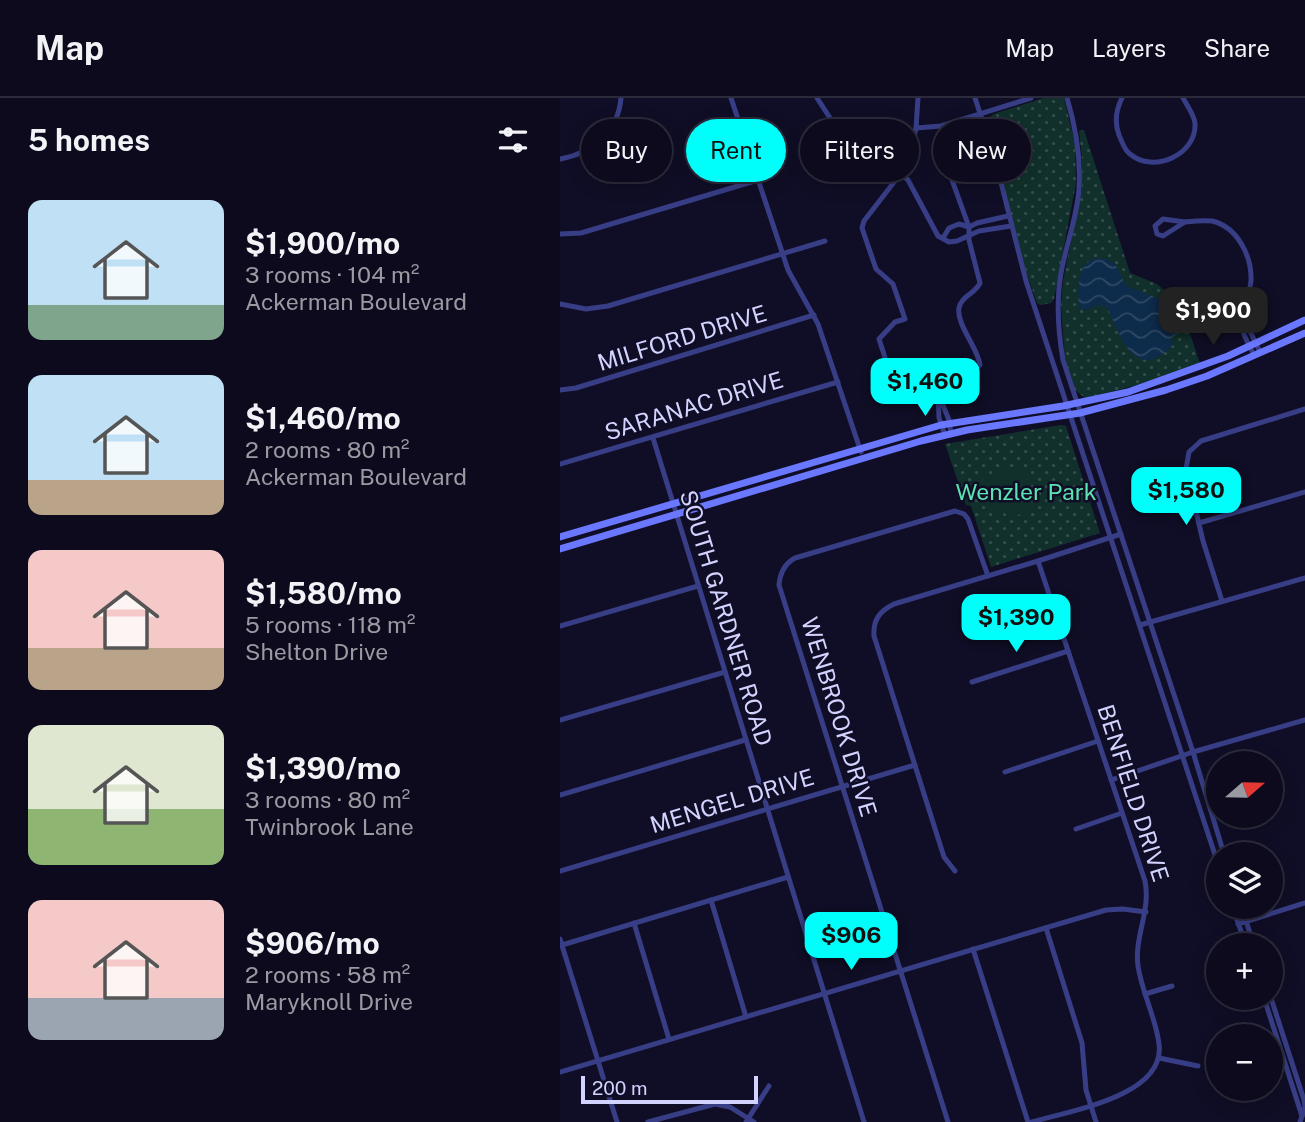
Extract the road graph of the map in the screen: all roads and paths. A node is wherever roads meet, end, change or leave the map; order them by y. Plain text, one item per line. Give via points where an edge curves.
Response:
1 (621, 98) edge
2 (731, 98) edge
3 (817, 98) edge
4 (918, 98) edge
5 (975, 98) edge
6 (1031, 98) edge
7 (1067, 98) edge
8 (1122, 98) edge
9 (1183, 98) edge
10 (980, 115) junction
11 (616, 119) edge
12 (738, 119) edge
13 (831, 119) edge
14 (917, 119) edge
15 (919, 128) edge
16 (581, 153) edge
17 (560, 159) edge
18 (751, 182) edge
19 (759, 182) edge
20 (896, 182) edge
21 (910, 182) edge
22 (953, 182) edge
23 (1008, 216) junction
24 (1185, 222) junction
25 (1011, 226) junction
26 (969, 227) junction
27 (560, 234) edge
28 (969, 234) junction
29 (943, 238) junction
30 (825, 241) dead end
31 (783, 254) junction
32 (560, 304) edge
33 (814, 315) junction
34 (1305, 320) edge
35 (1305, 332) edge
36 (1253, 344) junction
37 (1257, 354) junction
38 (838, 382) junction
39 (935, 386) junction
40 (560, 390) edge
41 (1077, 404) junction
42 (1067, 405) junction
43 (1305, 409) edge
44 (1080, 413) junction
45 (1070, 415) junction
46 (945, 424) junction
47 (948, 434) junction
48 (653, 438) junction
49 (860, 448) junction
50 (863, 457) junction
51 (560, 464) edge
52 (1305, 492) edge
53 (673, 505) junction
54 (676, 514) junction
55 (1199, 523) junction
56 (1121, 534) junction
57 (560, 537) edge
58 (1111, 537) junction
59 (560, 549) edge
60 (1038, 561) junction
61 (988, 576) junction
62 (1305, 578) edge
63 (698, 586) junction
64 (1222, 601) junction
65 (1150, 622) junction
66 (1140, 625) junction
67 (560, 626) edge
68 (1068, 650) junction
69 (725, 672) junction
70 (972, 682) dead end
71 (560, 720) edge
72 (1305, 720) edge
73 (745, 740) junction
74 (1098, 741) junction
75 (1193, 752) junction
76 (1184, 755) junction
77 (915, 765) junction
78 (1005, 772) dead end
79 (1111, 780) junction
80 (842, 786) junction
81 (560, 795) edge
82 (766, 809) junction
83 (1122, 814) junction
84 (1076, 829) dead end
85 (1211, 842) edge
86 (1220, 842) edge
87 (560, 871) edge
88 (955, 871) dead end
89 (788, 877) junction
90 (711, 900) junction
91 (1305, 903) edge
92 (1146, 912) junction
93 (1236, 919) edge
94 (1245, 921) junction
95 (634, 923) junction
96 (1238, 924) junction
97 (1046, 928) junction
98 (1241, 933) edge
99 (1250, 933) edge
100 (561, 942) edge
101 (973, 950) junction
102 (901, 971) junction
103 (1172, 986) dead end
104 (824, 994) junction
105 (1144, 994) junction
106 (1268, 1010) edge
107 (1275, 1010) edge
108 (746, 1017) junction
109 (669, 1039) junction
110 (1159, 1058) junction
111 (598, 1061) junction
112 (1198, 1066) dead end
113 (560, 1072) edge
114 (769, 1086) dead end
115 (1091, 1105) junction
116 (1302, 1118) edge
117 (749, 1121) edge
118 (617, 1122) edge
119 (648, 1122) edge
120 (864, 1122) edge
121 (948, 1122) edge
122 (1030, 1122) edge
123 (1096, 1122) edge

1 - 11 street
2 - 12 street
3 - 13 street
4 - 14 street
5 - 10 street
6 - 10 street
7 - 41 street via 1077,138 1079,187 1061,272 1058,321 1063,359
8 - 9 street via 1116,127 1123,144 1130,155 1158,163 1185,149 1192,135 1195,123
10 - 15 street
10 - 23 street
16 - 17 street
18 - 27 street via 581,233
19 - 31 street
20 - 39 street via 863,225 876,268 893,284 905,319 879,339 897,389
21 - 29 street via 934,231
22 - 26 street
23 - 25 street
23 - 26 street
24 - 24 street via 1163,219 1155,229 1163,236
24 - 36 street via 1214,222 1239,240 1251,281 1244,324
25 - 28 street
25 - 42 street
26 - 28 street
26 - 29 street via 949,228
28 - 29 street via 957,241
28 - 39 street via 980,283 961,302 959,311 981,363
30 - 31 street
31 - 32 street via 608,306 586,309
31 - 33 street via 793,282
33 - 38 street
33 - 40 street, MILFORD DRIVE
34 - 36 street
35 - 37 street
36 - 37 street
36 - 41 street via 1158,382
37 - 44 street via 1166,390
38 - 48 street, SARANAC DRIVE
38 - 49 street
39 - 46 street
41 - 42 street
41 - 44 street
42 - 45 street
42 - 46 street
43 - 55 street via 1201,441 1189,452 1186,469
44 - 45 street
44 - 56 street
45 - 47 street
45 - 58 street
46 - 47 street
46 - 49 street
47 - 50 street
48 - 51 street, SARANAC DRIVE
48 - 53 street, SOUTH GARDNER ROAD
49 - 50 street
49 - 53 street
50 - 54 street
52 - 55 street
53 - 54 street, SOUTH GARDNER ROAD
53 - 57 street
54 - 59 street
54 - 63 street, SOUTH GARDNER ROAD
55 - 64 street
56 - 58 street
56 - 65 street
58 - 60 street
58 - 66 street
60 - 61 street
60 - 68 street, BENFIELD DRIVE
61 - 77 street via 894,604 876,619 874,636
61 - 80 street, WENBROOK DRIVE via 968,519 955,511 795,558 785,566 779,585
62 - 64 street
63 - 67 street
63 - 69 street, SOUTH GARDNER ROAD
64 - 65 street
65 - 66 street
65 - 75 street
66 - 76 street
68 - 70 street
68 - 74 street, BENFIELD DRIVE
69 - 71 street
69 - 73 street, SOUTH GARDNER ROAD
72 - 75 street
73 - 81 street
73 - 82 street, SOUTH GARDNER ROAD
74 - 78 street
74 - 79 street, BENFIELD DRIVE
75 - 76 street
75 - 86 street
76 - 79 street
76 - 85 street
77 - 80 street, MENGEL DRIVE
77 - 88 street via 944,857
79 - 83 street, BENFIELD DRIVE
80 - 82 street, MENGEL DRIVE
80 - 102 street, WENBROOK DRIVE
82 - 87 street, MENGEL DRIVE
82 - 89 street, SOUTH GARDNER ROAD
83 - 84 street
83 - 92 street, BENFIELD DRIVE via 1145,881
89 - 90 street
89 - 104 street, SOUTH GARDNER ROAD
90 - 95 street
90 - 108 street
91 - 94 street
92 - 97 street via 1106,910
92 - 105 street, BENFIELD DRIVE via 1137,953
93 - 96 street
94 - 96 street
94 - 99 street
95 - 100 street
95 - 109 street
96 - 98 street
97 - 101 street
97 - 115 street via 1082,1043
100 - 111 street
101 - 102 street
101 - 122 street
102 - 104 street
102 - 121 street, WENBROOK DRIVE
103 - 105 street
104 - 108 street
104 - 120 street, SOUTH GARDNER ROAD
105 - 110 street, BENFIELD DRIVE via 1158,1037
106 - 116 street
107 - 116 street via 1304,1100
108 - 109 street
109 - 111 street
110 - 112 street
110 - 115 street via 1144,1081
111 - 113 street
111 - 118 street
114 - 117 street
115 - 122 street
115 - 123 street
117 - 119 street via 730,1107 715,1104

